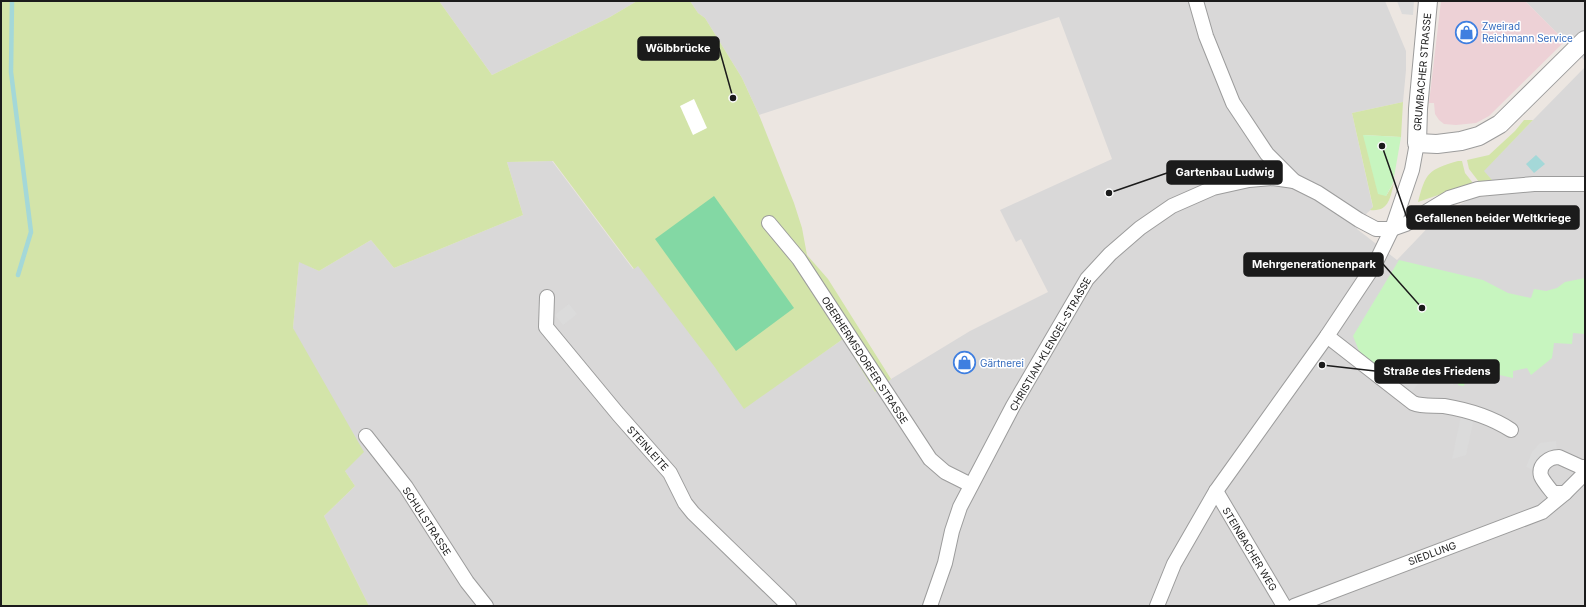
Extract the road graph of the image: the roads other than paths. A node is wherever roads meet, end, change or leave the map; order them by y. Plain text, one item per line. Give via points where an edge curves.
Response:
1 (1196, 1) edge
2 (1428, 1) edge
3 (1585, 40) edge
4 (1417, 143) junction
5 (1294, 181) junction
6 (1585, 184) edge
7 (769, 222) dead end
8 (1392, 229) junction
9 (547, 297) dead end
10 (1327, 336) junction
11 (1511, 430) dead end
12 (366, 436) dead end
13 (1585, 467) edge
14 (1585, 473) edge
15 (971, 485) junction
16 (1216, 491) junction
17 (1564, 492) junction
18 (486, 606) edge
19 (789, 606) edge
20 (930, 606) edge
21 (1156, 606) edge
22 (1284, 606) edge
23 (1294, 606) edge

1 - 5 street, CHRISTIAN-KLENGEL-STRASSE via 1206,36 1233,103 1267,154
2 - 4 street, GRUMBACHER STRASSE
3 - 4 street via 1500,124 1479,136 1461,141
4 - 8 street via 1412,170
5 - 8 street, CHRISTIAN-KLENGEL-STRASSE via 1376,229
5 - 15 street, CHRISTIAN-KLENGEL-STRASSE via 1257,179 1213,188 1172,206 1140,228 1110,254 1087,279
6 - 8 street via 1534,184 1478,189 1449,198
7 - 15 street, OBERHERMSDORFER STRASSE via 799,259 930,459 945,472
8 - 10 street via 1375,264
9 - 19 street, STEINLEITE via 546,326 670,473 692,513
10 - 11 street via 1413,403 1462,410 1495,420
10 - 16 street
12 - 18 street, SCHULSTRASSE via 406,487 467,582
13 - 17 street via 1559,457 1547,460 1542,466 1541,476 1553,492
14 - 17 street, SIEDLUNG
15 - 20 street, CHRISTIAN-KLENGEL-STRASSE via 955,521 946,563
16 - 21 street via 1174,564
16 - 22 street, STEINBACHER WEG
17 - 23 street, SIEDLUNG via 1542,512

